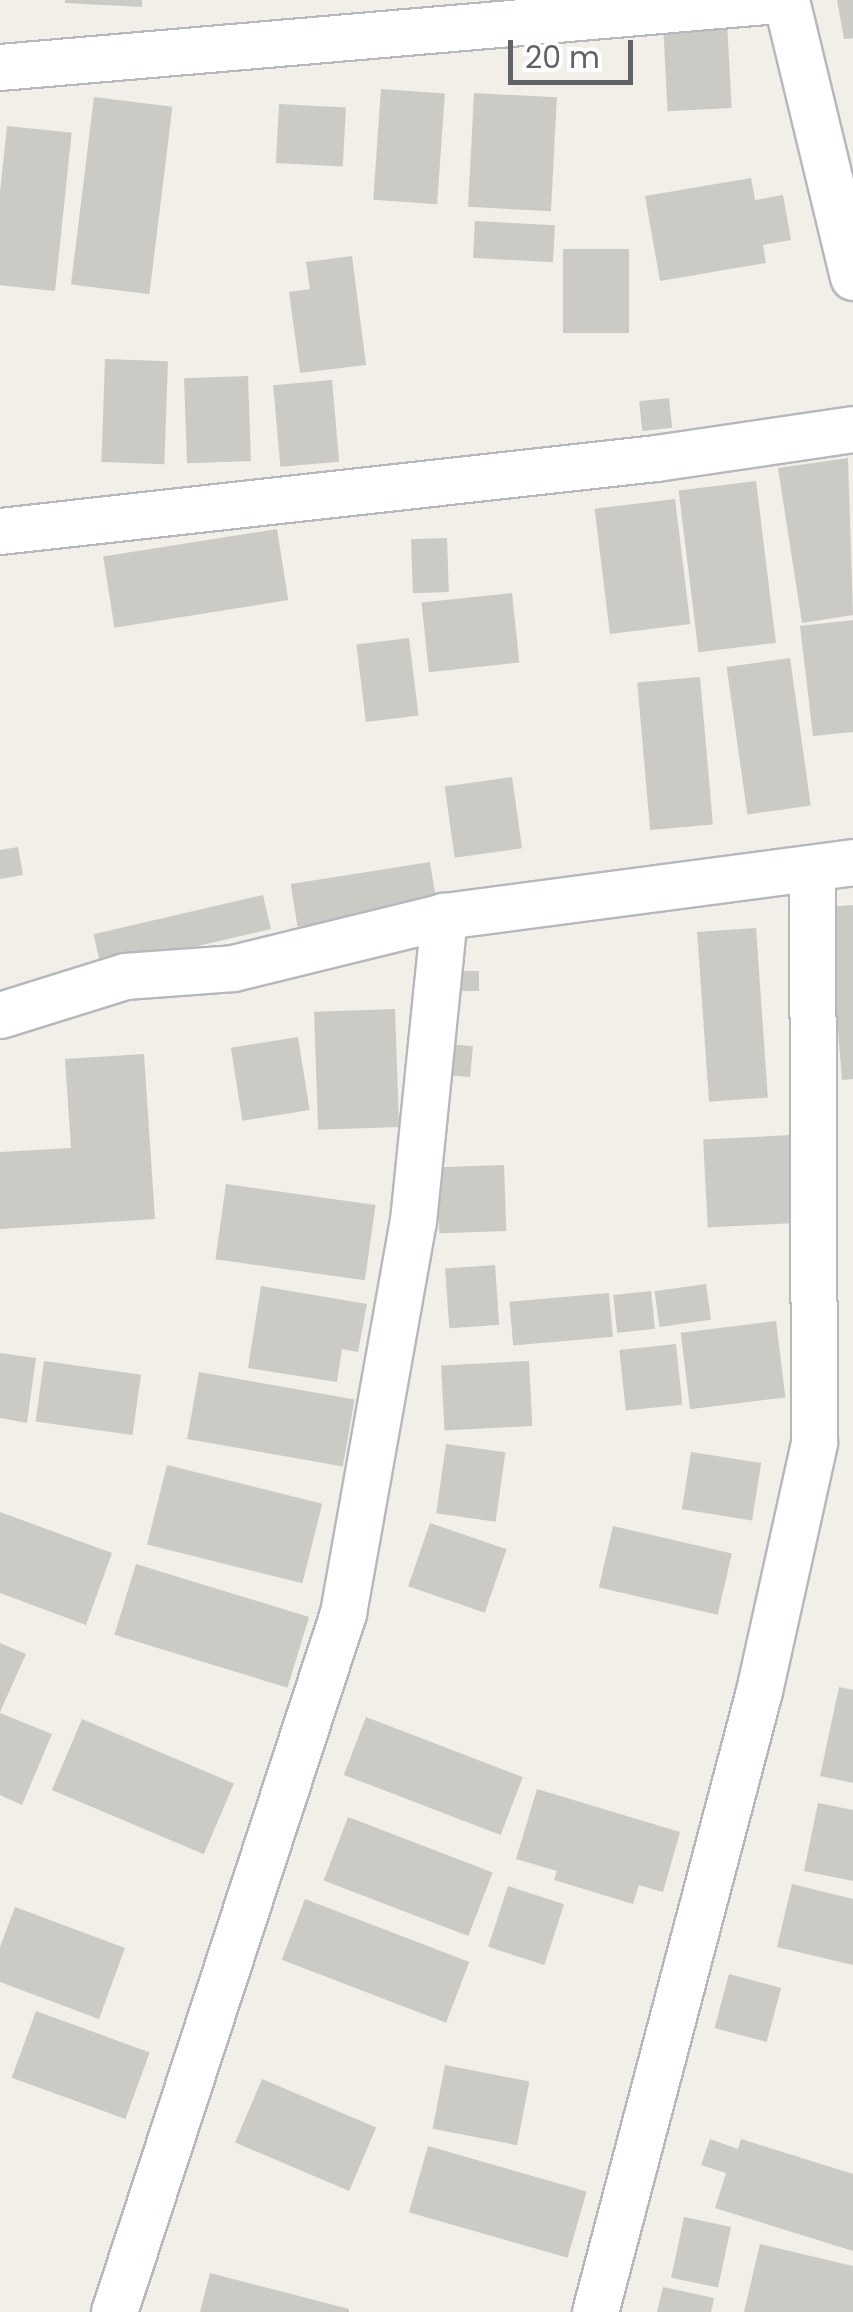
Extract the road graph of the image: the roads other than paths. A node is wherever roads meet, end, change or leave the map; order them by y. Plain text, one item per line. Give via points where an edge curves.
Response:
1 (777, 0) edge
2 (786, 0) edge
3 (361, 18) edge
4 (0, 67) edge
5 (853, 277) edge
6 (853, 430) edge
7 (0, 531) edge
8 (833, 865) edge
9 (444, 916) junction
10 (0, 1015) edge
11 (114, 2312) edge
12 (595, 2312) edge

1 - 3 street
2 - 5 street
3 - 4 street
6 - 7 street
8 - 9 street
8 - 12 street via 814,1442 759,1691
9 - 10 street via 234,968 125,976
9 - 11 street via 413,1221 343,1613

